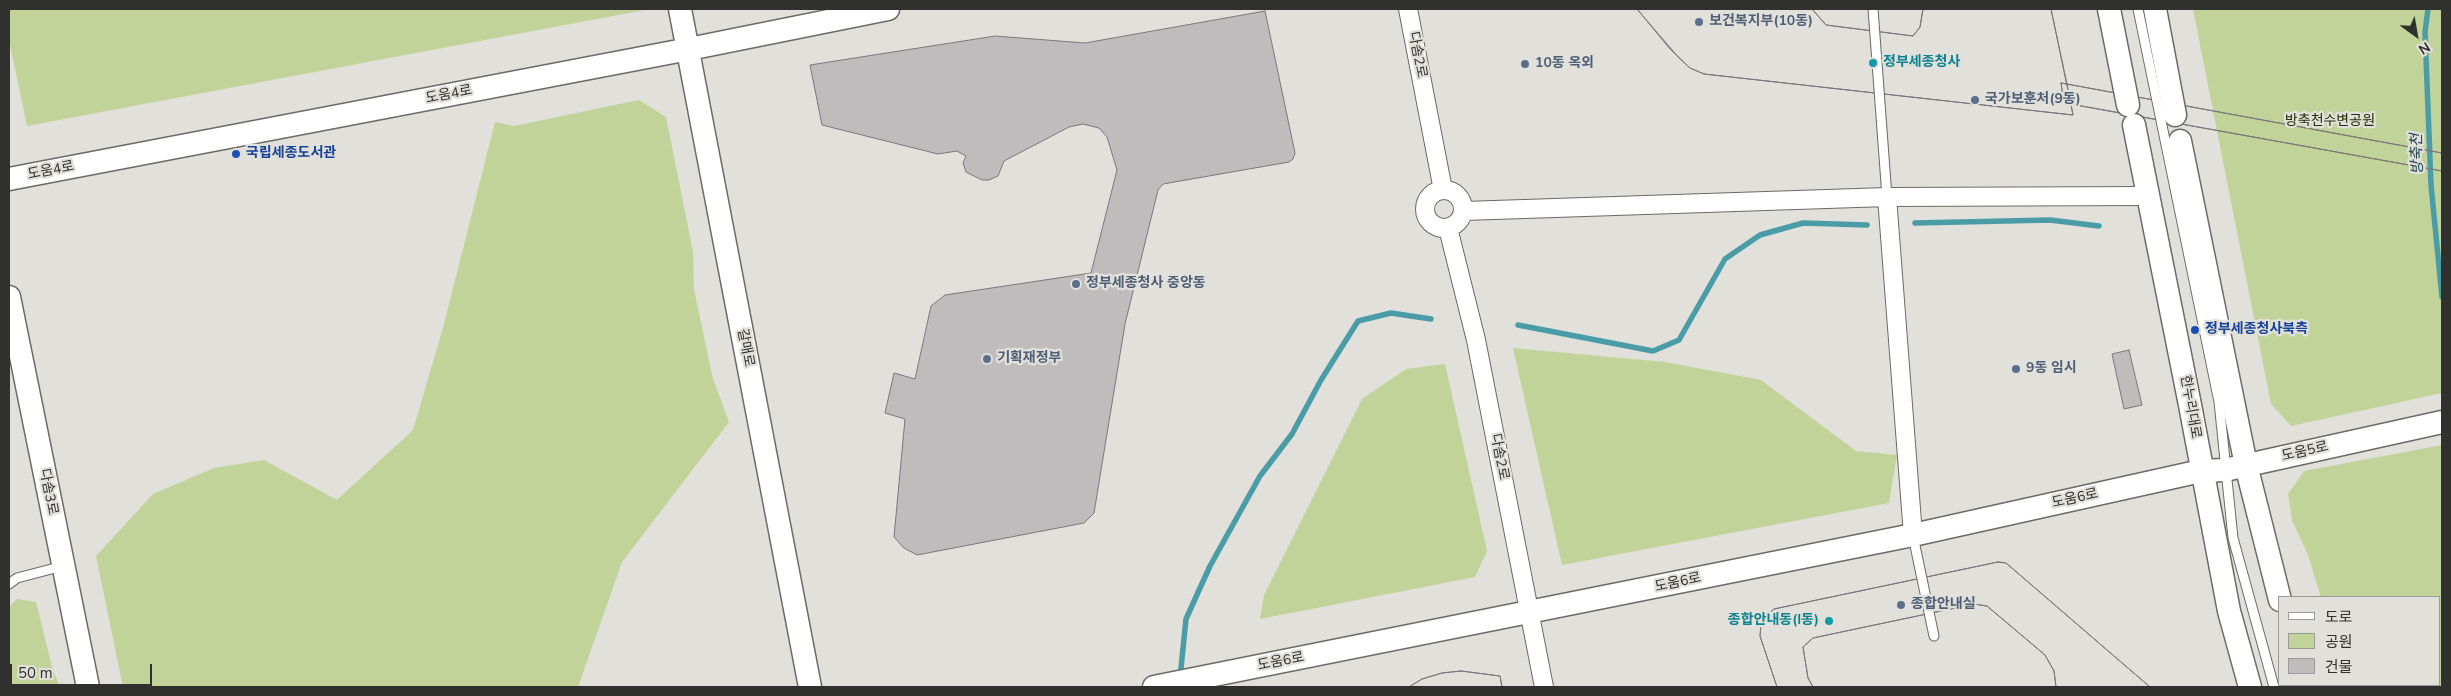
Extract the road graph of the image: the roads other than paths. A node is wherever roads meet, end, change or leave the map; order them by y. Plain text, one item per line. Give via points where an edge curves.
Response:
1 (680, 9) edge
2 (888, 9) edge
3 (1408, 9) edge
4 (1873, 9) edge
5 (2109, 9) edge
6 (2138, 9) edge
7 (2155, 9) edge
8 (689, 49) junction
9 (2175, 115) dead end
10 (2180, 141) dead end
11 (9, 179) edge
12 (1443, 190) junction
13 (2148, 196) junction
14 (1887, 197) junction
15 (1464, 211) junction
16 (1448, 228) junction
17 (9, 297) edge
18 (2442, 422) edge
19 (2235, 468) junction
20 (2201, 471) junction
21 (1913, 535) junction
22 (64, 566) junction
23 (9, 584) edge
24 (2279, 596) edge
25 (1530, 613) junction
26 (1934, 636) dead end
27 (88, 687) edge
28 (810, 687) edge
29 (1154, 687) edge
30 (1544, 687) edge
31 (2250, 687) edge
32 (2274, 687) edge

1 - 8 street, 갈매로
2 - 8 street, 도움4로
3 - 12 street, 다솜2로
4 - 14 lane
5 - 13 street, 한누리대로
6 - 19 lane
7 - 9 street
8 - 11 street, 도움4로
8 - 28 street, 갈매로
10 - 19 street
12 - 15 street via 1456,193
12 - 16 street via 1431,195 1425,212 1435,227
13 - 14 street
13 - 20 street, 한누리대로
14 - 15 street
14 - 21 street
15 - 16 street via 1459,222
16 - 25 street, 다솜2로 via 1476,340
17 - 22 street, 다솜3로
18 - 19 street, 도움5로
19 - 20 street, 도움5로
19 - 24 street
19 - 32 lane via 2233,538
20 - 21 street, 도움6로
20 - 31 street, 한누리대로 via 2229,612
21 - 25 street, 도움6로
21 - 26 lane
22 - 23 lane via 17,578
22 - 27 street, 다솜3로
25 - 29 street, 도움6로
25 - 30 street, 다솜2로

